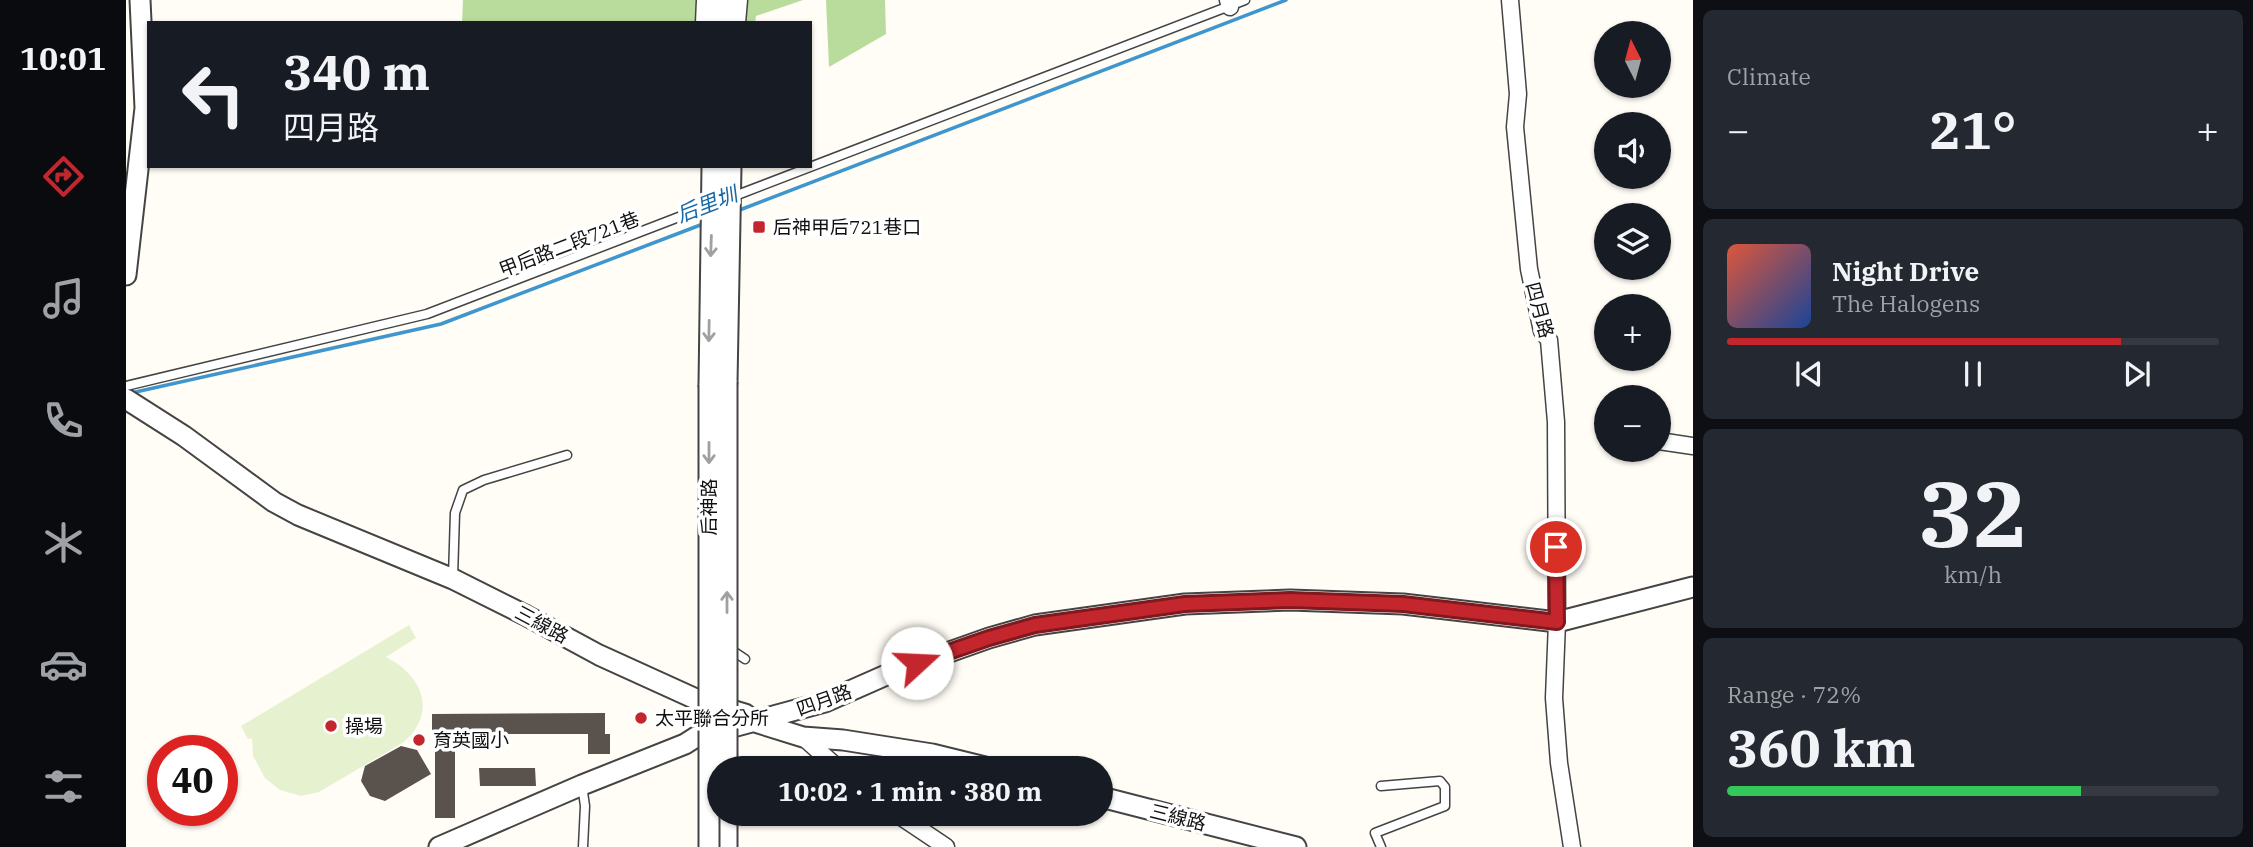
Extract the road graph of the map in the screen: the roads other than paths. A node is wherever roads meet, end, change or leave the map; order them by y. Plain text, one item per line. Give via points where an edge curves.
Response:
1 (140, 0) edge
2 (701, 0) edge
3 (712, 0) edge
4 (731, 0) edge
5 (743, 0) edge
6 (1245, 0) edge
7 (1510, 0) edge
8 (1229, 3) edge
9 (700, 21) edge
10 (709, 21) edge
11 (728, 21) edge
12 (741, 21) edge
13 (812, 166) edge
14 (712, 168) edge
15 (731, 168) edge
16 (806, 168) edge
17 (732, 197) junction
18 (713, 204) junction
19 (126, 275) edge
20 (718, 383) junction
21 (126, 386) edge
22 (126, 399) edge
23 (1671, 443) edge
24 (1693, 446) edge
25 (567, 455) dead end
26 (453, 579) junction
27 (1693, 587) edge
28 (1557, 622) junction
29 (745, 659) dead end
30 (696, 660) dead end
31 (755, 722) junction
32 (803, 737) junction
33 (727, 756) edge
34 (824, 756) edge
35 (940, 756) edge
36 (582, 785) junction
37 (1381, 786) dead end
38 (1113, 800) edge
39 (727, 826) edge
40 (915, 826) edge
41 (439, 847) edge
42 (583, 847) edge
43 (709, 847) edge
44 (727, 847) edge
45 (946, 847) edge
46 (1296, 847) edge
47 (1381, 847) edge
48 (1572, 847) edge

1 - 19 street via 145,108
2 - 9 lane
3 - 10 street
4 - 11 street
5 - 12 lane
6 - 8 lane, 甲后路二段721巷
7 - 28 street, 四月路 via 1518,94 1515,127 1529,269 1542,331 1549,340 1556,422
8 - 13 lane, 甲后路二段721巷
14 - 18 street, 后神路
15 - 17 street, 后神路
16 - 17 lane, 甲后路二段721巷
17 - 18 lane, 甲后路二段721巷
17 - 20 street, 后神路
18 -> 20 street, 后神路
18 - 21 lane, 甲后路二段721巷 via 427,314
33 -> 20 street, 后神路, bridge
20 -> 43 street, 后神路, bridge
22 - 26 street, 三線路 via 274,502
23 - 24 street
25 - 26 lane via 463,490 455,513
26 - 31 street, 三線路 via 600,655
27 - 28 street, 四月路
28 - 31 street, 四月路 via 1403,604 1290,600 1185,604 1035,625 892,672 825,702
28 - 48 street, 四月路 via 1554,698
29 - 30 lane via 732,649 717,649
31 - 32 street, 三線路
31 - 36 street, 四月路 via 696,737
32 - 34 street
32 - 35 street, 三線路
36 - 41 street, 四月路
36 - 42 lane
37 - 47 lane via 1440,781 1445,806 1375,833
38 - 46 street, 三線路
39 - 44 street
40 - 45 street

